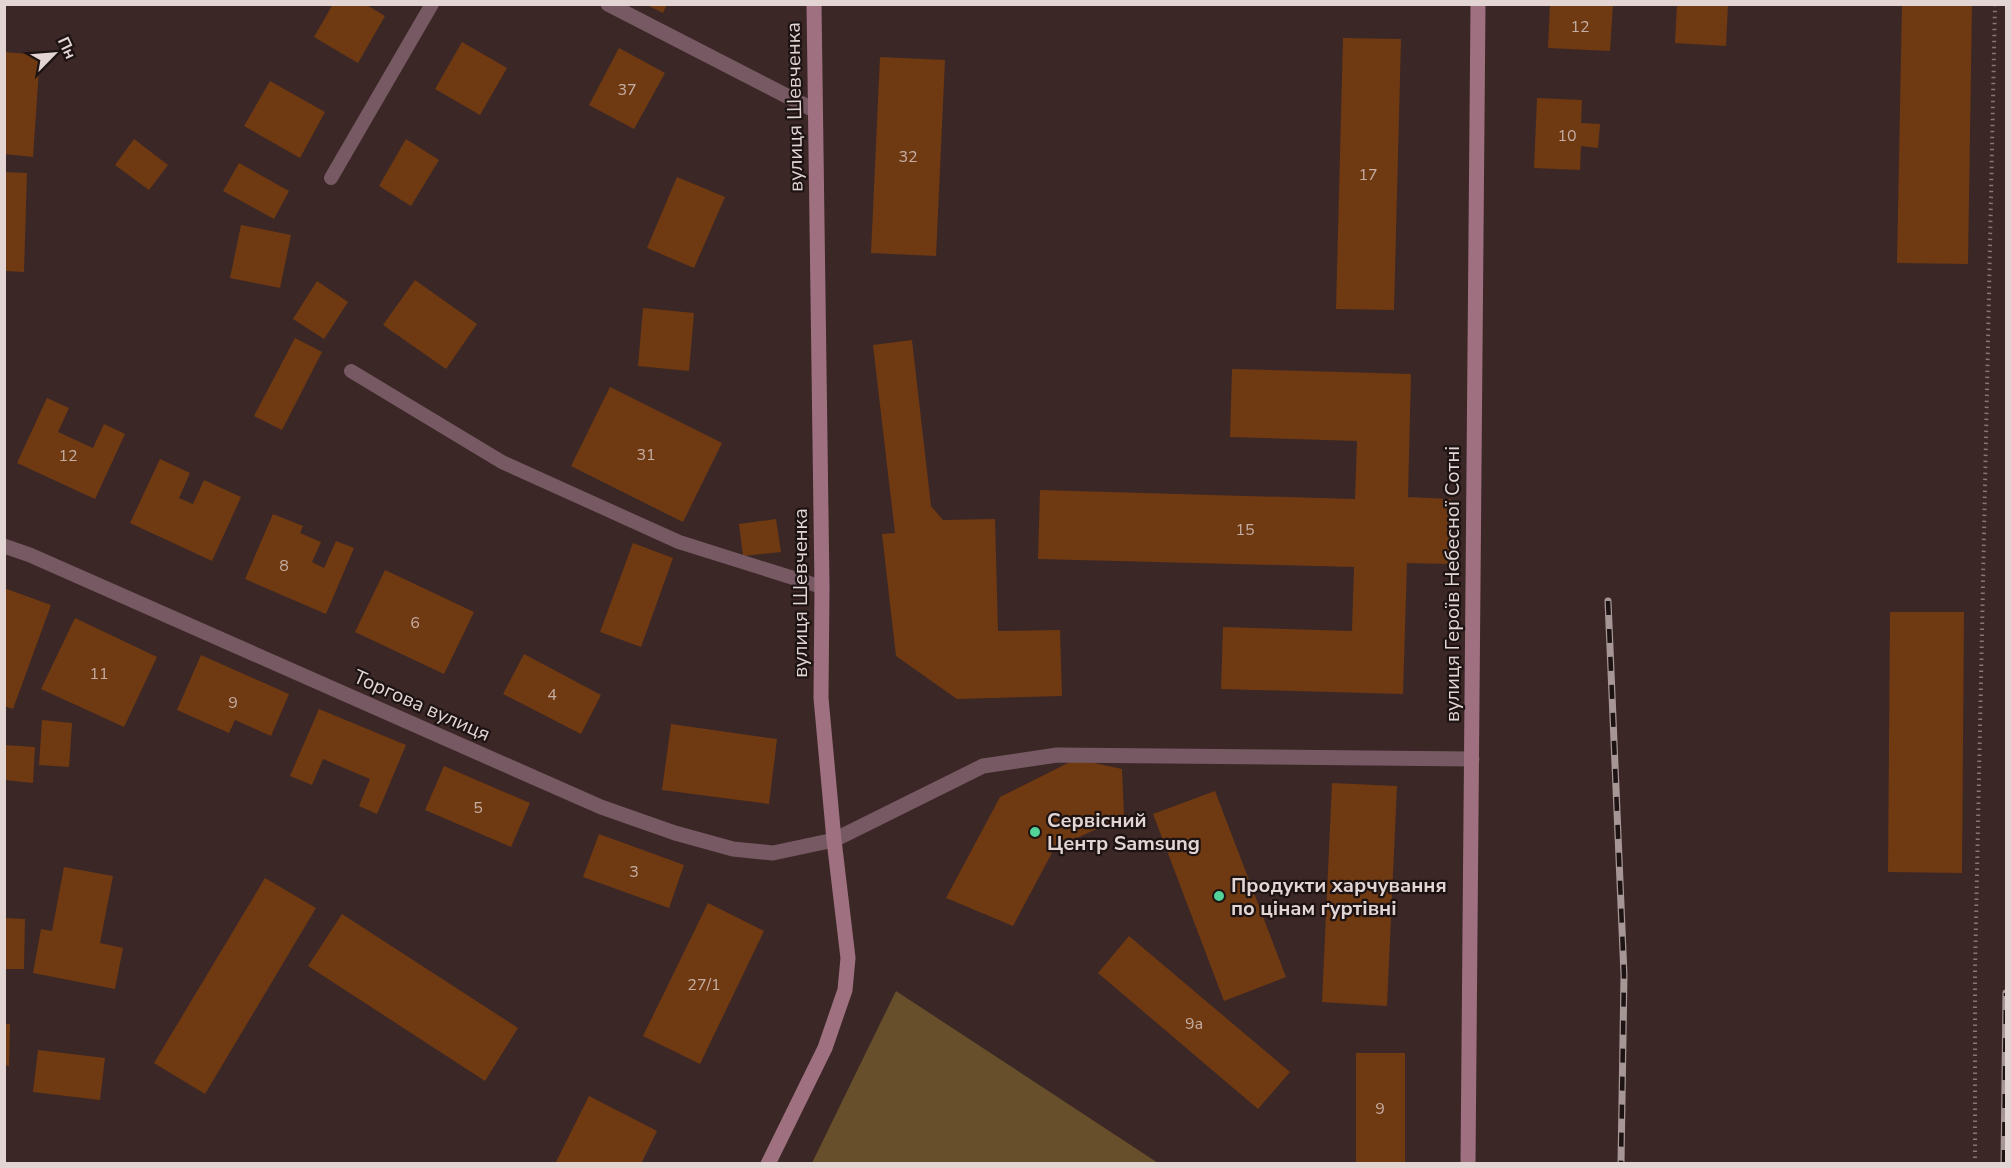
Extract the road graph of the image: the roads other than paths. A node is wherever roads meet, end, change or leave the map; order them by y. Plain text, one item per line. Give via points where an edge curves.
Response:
1 (432, 4) edge
2 (608, 4) edge
3 (814, 4) edge
4 (1478, 4) edge
5 (814, 110) junction
6 (331, 178) dead end
7 (351, 370) dead end
8 (4, 546) edge
9 (822, 587) junction
10 (1472, 759) junction
11 (834, 840) junction
12 (768, 1164) edge
13 (1468, 1164) edge

1 - 6 lane
2 - 5 street
3 - 5 street, вулиця Шевченка
4 - 10 street, вулиця Героїв Небесної Сотні
5 - 9 street, вулиця Шевченка
7 - 9 lane via 513,467 679,542
8 - 11 street, Торгова вулиця via 601,807 733,849 773,853
9 - 11 street, вулиця Шевченка via 821,698
10 - 11 street, Торгова вулиця via 1057,755 1024,759 983,766
10 - 13 street, вулиця Героїв Небесної Сотні
11 - 12 street, вулиця Шевченка via 848,958 845,990 825,1048

